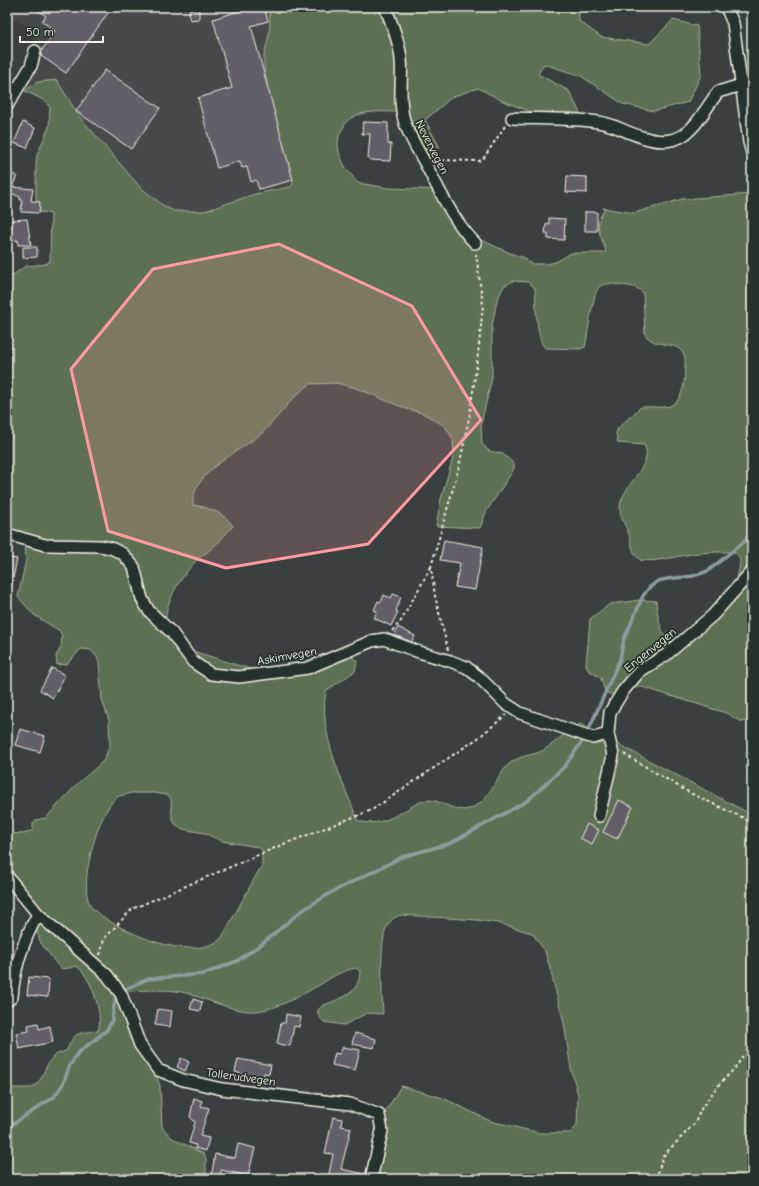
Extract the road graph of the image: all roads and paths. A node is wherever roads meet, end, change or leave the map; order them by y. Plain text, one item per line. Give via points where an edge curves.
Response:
1 (385, 7) edge
2 (727, 7) edge
3 (36, 52) dead end
4 (752, 79) edge
5 (740, 84) junction
6 (7, 106) edge
7 (512, 118) joint
8 (752, 153) edge
9 (423, 159) junction
10 (475, 243) joint
11 (7, 534) edge
12 (431, 567) junction
13 (752, 571) edge
14 (384, 639) junction
15 (450, 661) junction
16 (513, 709) junction
17 (608, 734) junction
18 (611, 746) junction
19 (599, 816) dead end
20 (752, 822) edge
21 (7, 876) edge
22 (38, 914) junction
23 (97, 967) junction
24 (7, 1001) edge
25 (752, 1053) edge
26 (371, 1179) edge
27 (656, 1179) edge

1 - 9 street, Nevervegen via 398,39 404,121
2 - 5 street via 734,24
3 - 6 street via 31,66
4 - 5 street via 751,82
5 - 7 street via 718,92 690,131 669,140 642,138 598,122
5 - 8 street
7 - 9 path via 479,161
9 - 10 street, Nevervegen via 463,230
10 - 12 path via 482,305 478,354 464,442
11 - 14 street, Askimvegen via 36,543 100,546 123,554 134,567 142,599 149,611 172,633 193,662 211,674 239,677 308,668 372,641
12 - 14 path via 401,621
12 - 15 path
13 - 17 street, Engenvegen via 713,615 666,655 640,671 610,712
14 - 15 street
15 - 16 street via 473,671
16 - 17 street via 593,738
16 - 23 path via 478,738 372,810 284,844 132,909 104,939
17 - 18 street, Engenvegen
18 - 19 street, Engenvegen via 613,755
18 - 20 path via 690,793
21 - 22 street, Tollerudvegen
22 - 23 street, Tollerudvegen
22 - 24 street via 18,960 12,997
23 - 26 street, Tollerudvegen via 121,994 140,1045 158,1070 183,1080 222,1089 350,1104 379,1115 382,1131
25 - 27 path via 742,1056 736,1067 702,1107 695,1123 663,1156

